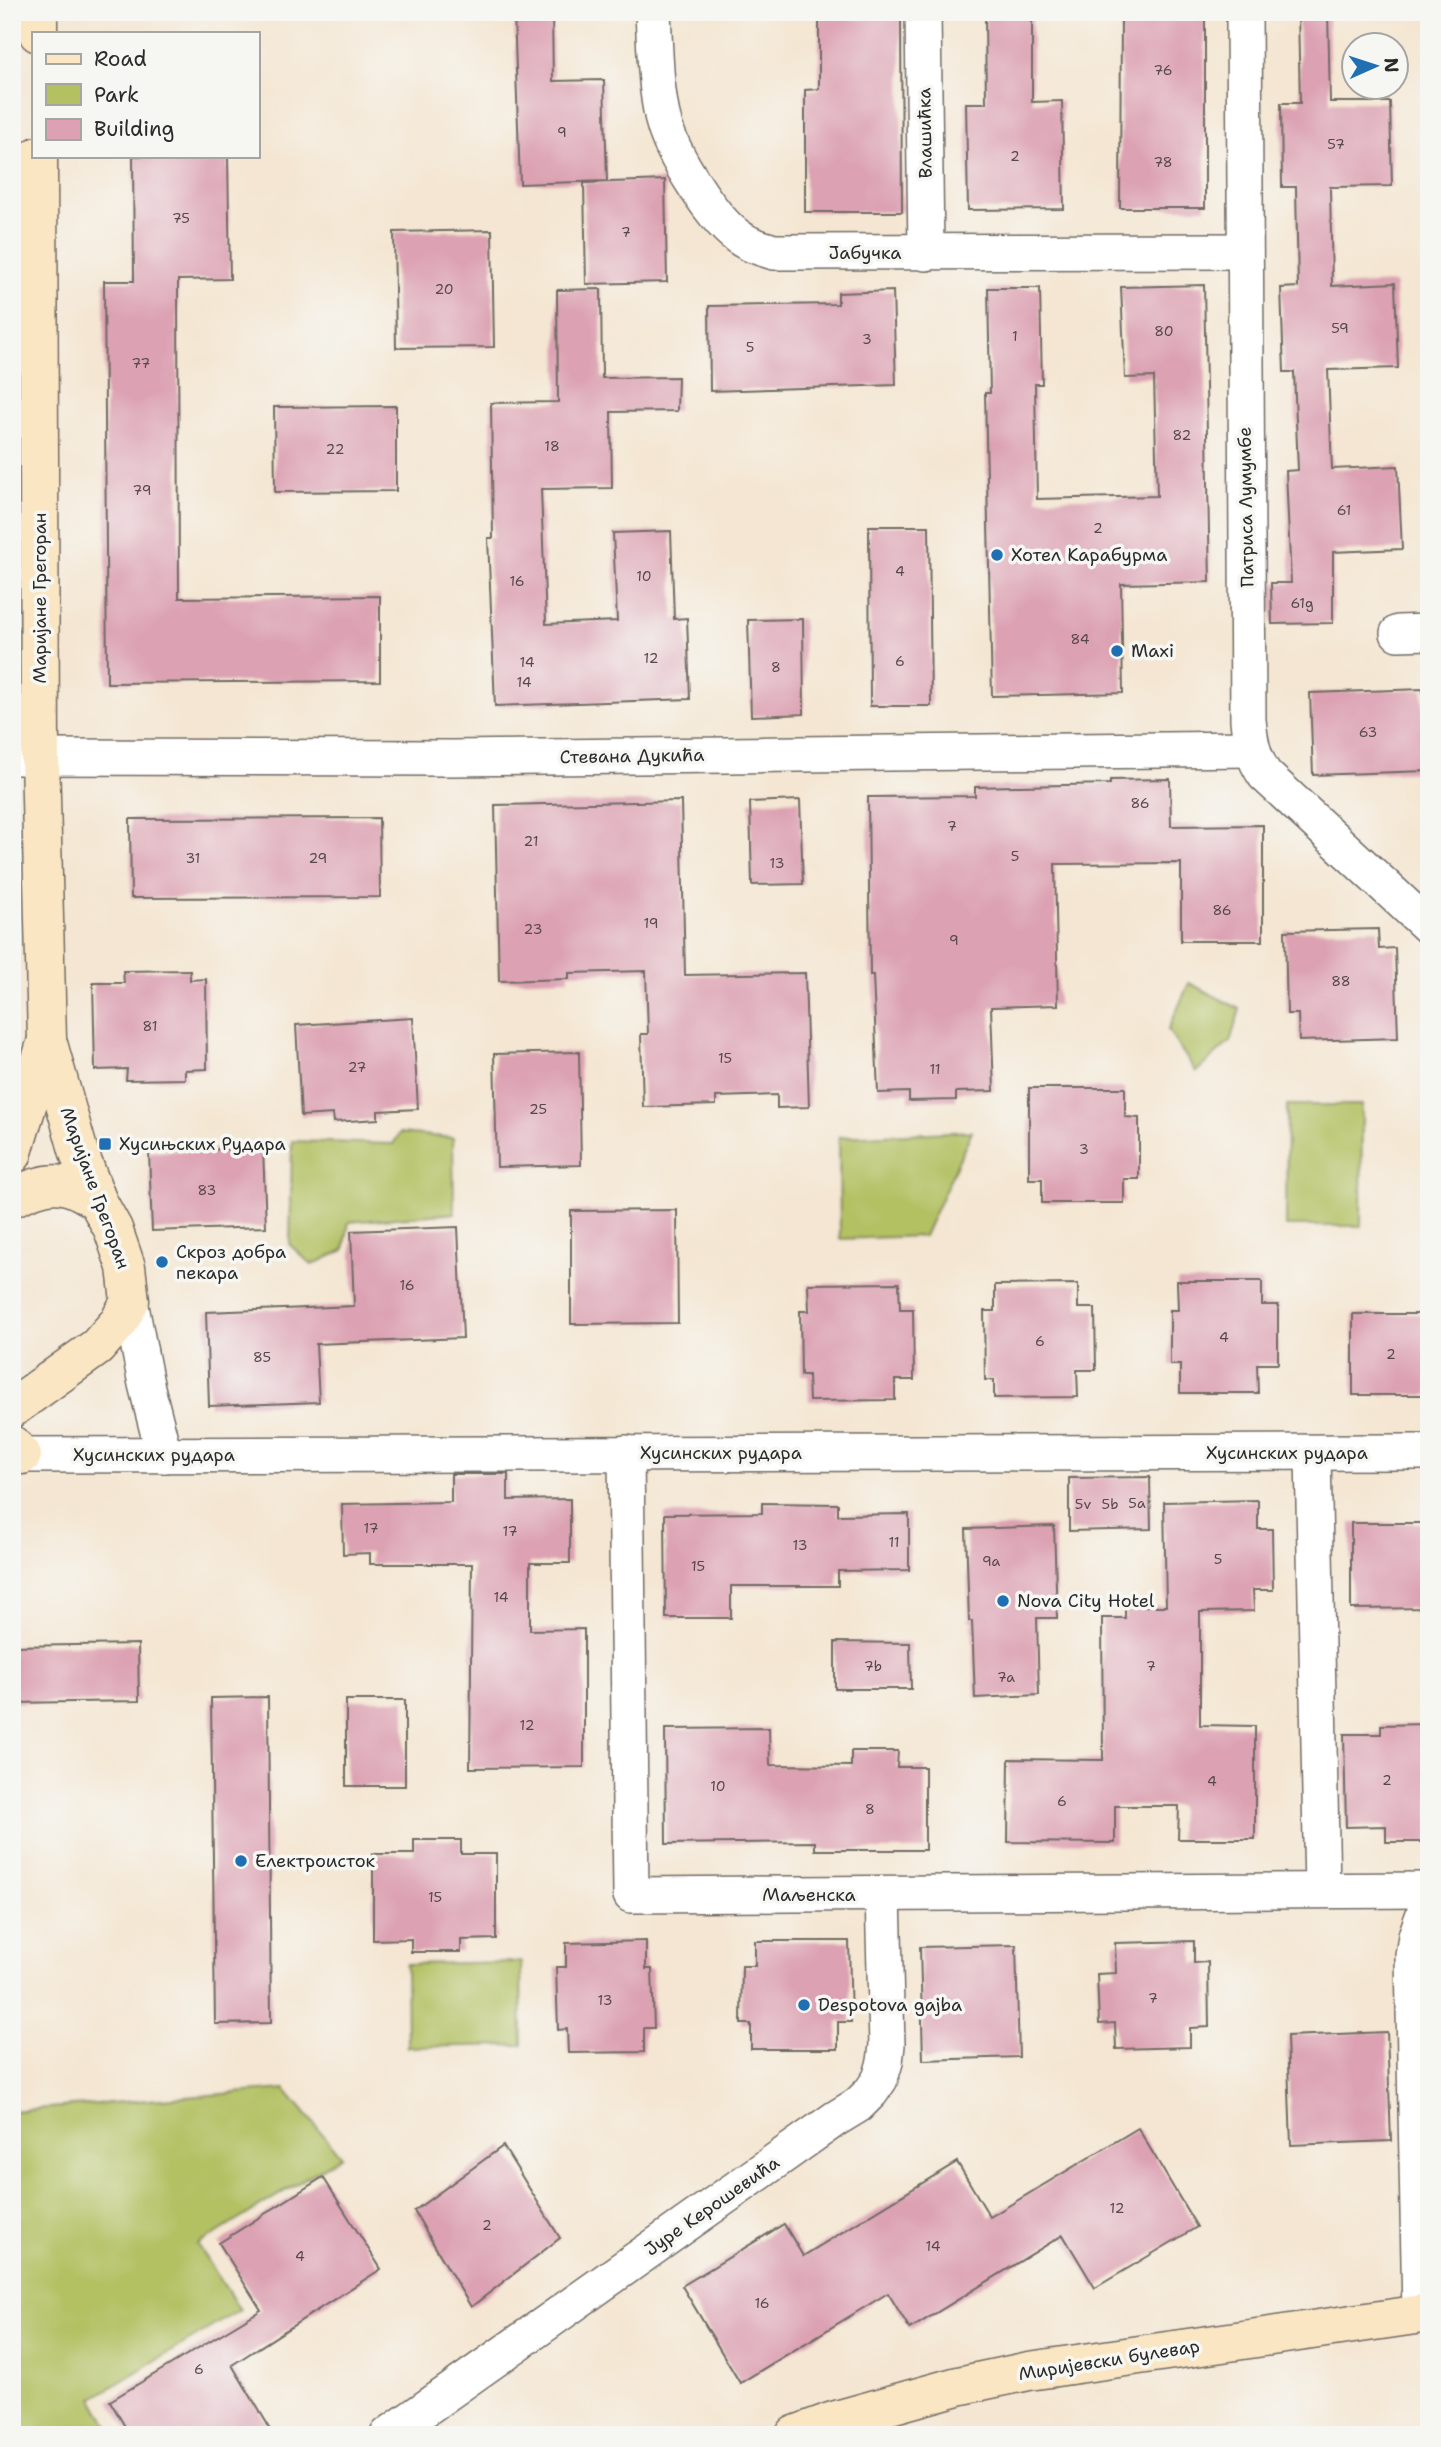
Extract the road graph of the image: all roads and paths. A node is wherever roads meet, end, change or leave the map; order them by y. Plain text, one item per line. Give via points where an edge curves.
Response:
1 (38, 12) edge
2 (653, 12) edge
3 (923, 12) edge
4 (1244, 12) edge
5 (38, 32) edge
6 (38, 158) edge
7 (1244, 251) junction
8 (926, 253) junction
9 (1252, 749) junction
10 (26, 757) edge
11 (1429, 927) edge
12 (47, 1040) junction
13 (12, 1155) edge
14 (12, 1198) edge
15 (98, 1202) junction
16 (130, 1301) junction
17 (29, 1382) edge
18 (12, 1408) edge
19 (16, 1451) edge
20 (1429, 1452) edge
21 (626, 1453) junction
22 (1313, 1454) junction
23 (164, 1455) junction
24 (1322, 1890) junction
25 (1429, 1891) edge
26 (883, 1895) junction
27 (1429, 1900) edge
28 (1424, 2314) edge
29 (388, 2435) edge
30 (795, 2435) edge

1 - 5 street
2 - 8 street, Јабучка via 656,82 674,150 713,211 742,240 774,252
3 - 8 street, Влашићка
4 - 7 street, Патриса Лумумбе
6 - 10 street, Маријане Грегоран
7 - 8 street, Јабучка
7 - 9 street, Патриса Лумумбе via 1248,720
9 - 10 street, Стевана Дукића via 451,758
9 - 11 street, Патриса Лумумбе via 1265,775
10 - 12 street, Маријане Грегоран
12 - 13 street, Маријане Грегоран
12 - 15 street, Маријане Грегоран
14 - 15 street via 39,1185 63,1183
15 - 16 street, Маријане Грегоран via 126,1267
16 - 17 street via 108,1337
16 - 23 street
17 - 18 street
19 - 23 street, Хусинских рудара
20 - 22 street, Хусинских рудара
21 - 22 street, Хусинских рудара
21 - 23 street, Хусинских рудара
21 - 26 street, Маљенска via 631,1895
22 - 24 street
24 - 25 street, Маљенска
24 - 26 street, Маљенска
26 - 29 street, Јуре Керошевића via 887,2046 880,2079 871,2092
27 - 28 street via 1413,1956
28 - 30 street, Миријевски булевар via 1029,2371 958,2386

